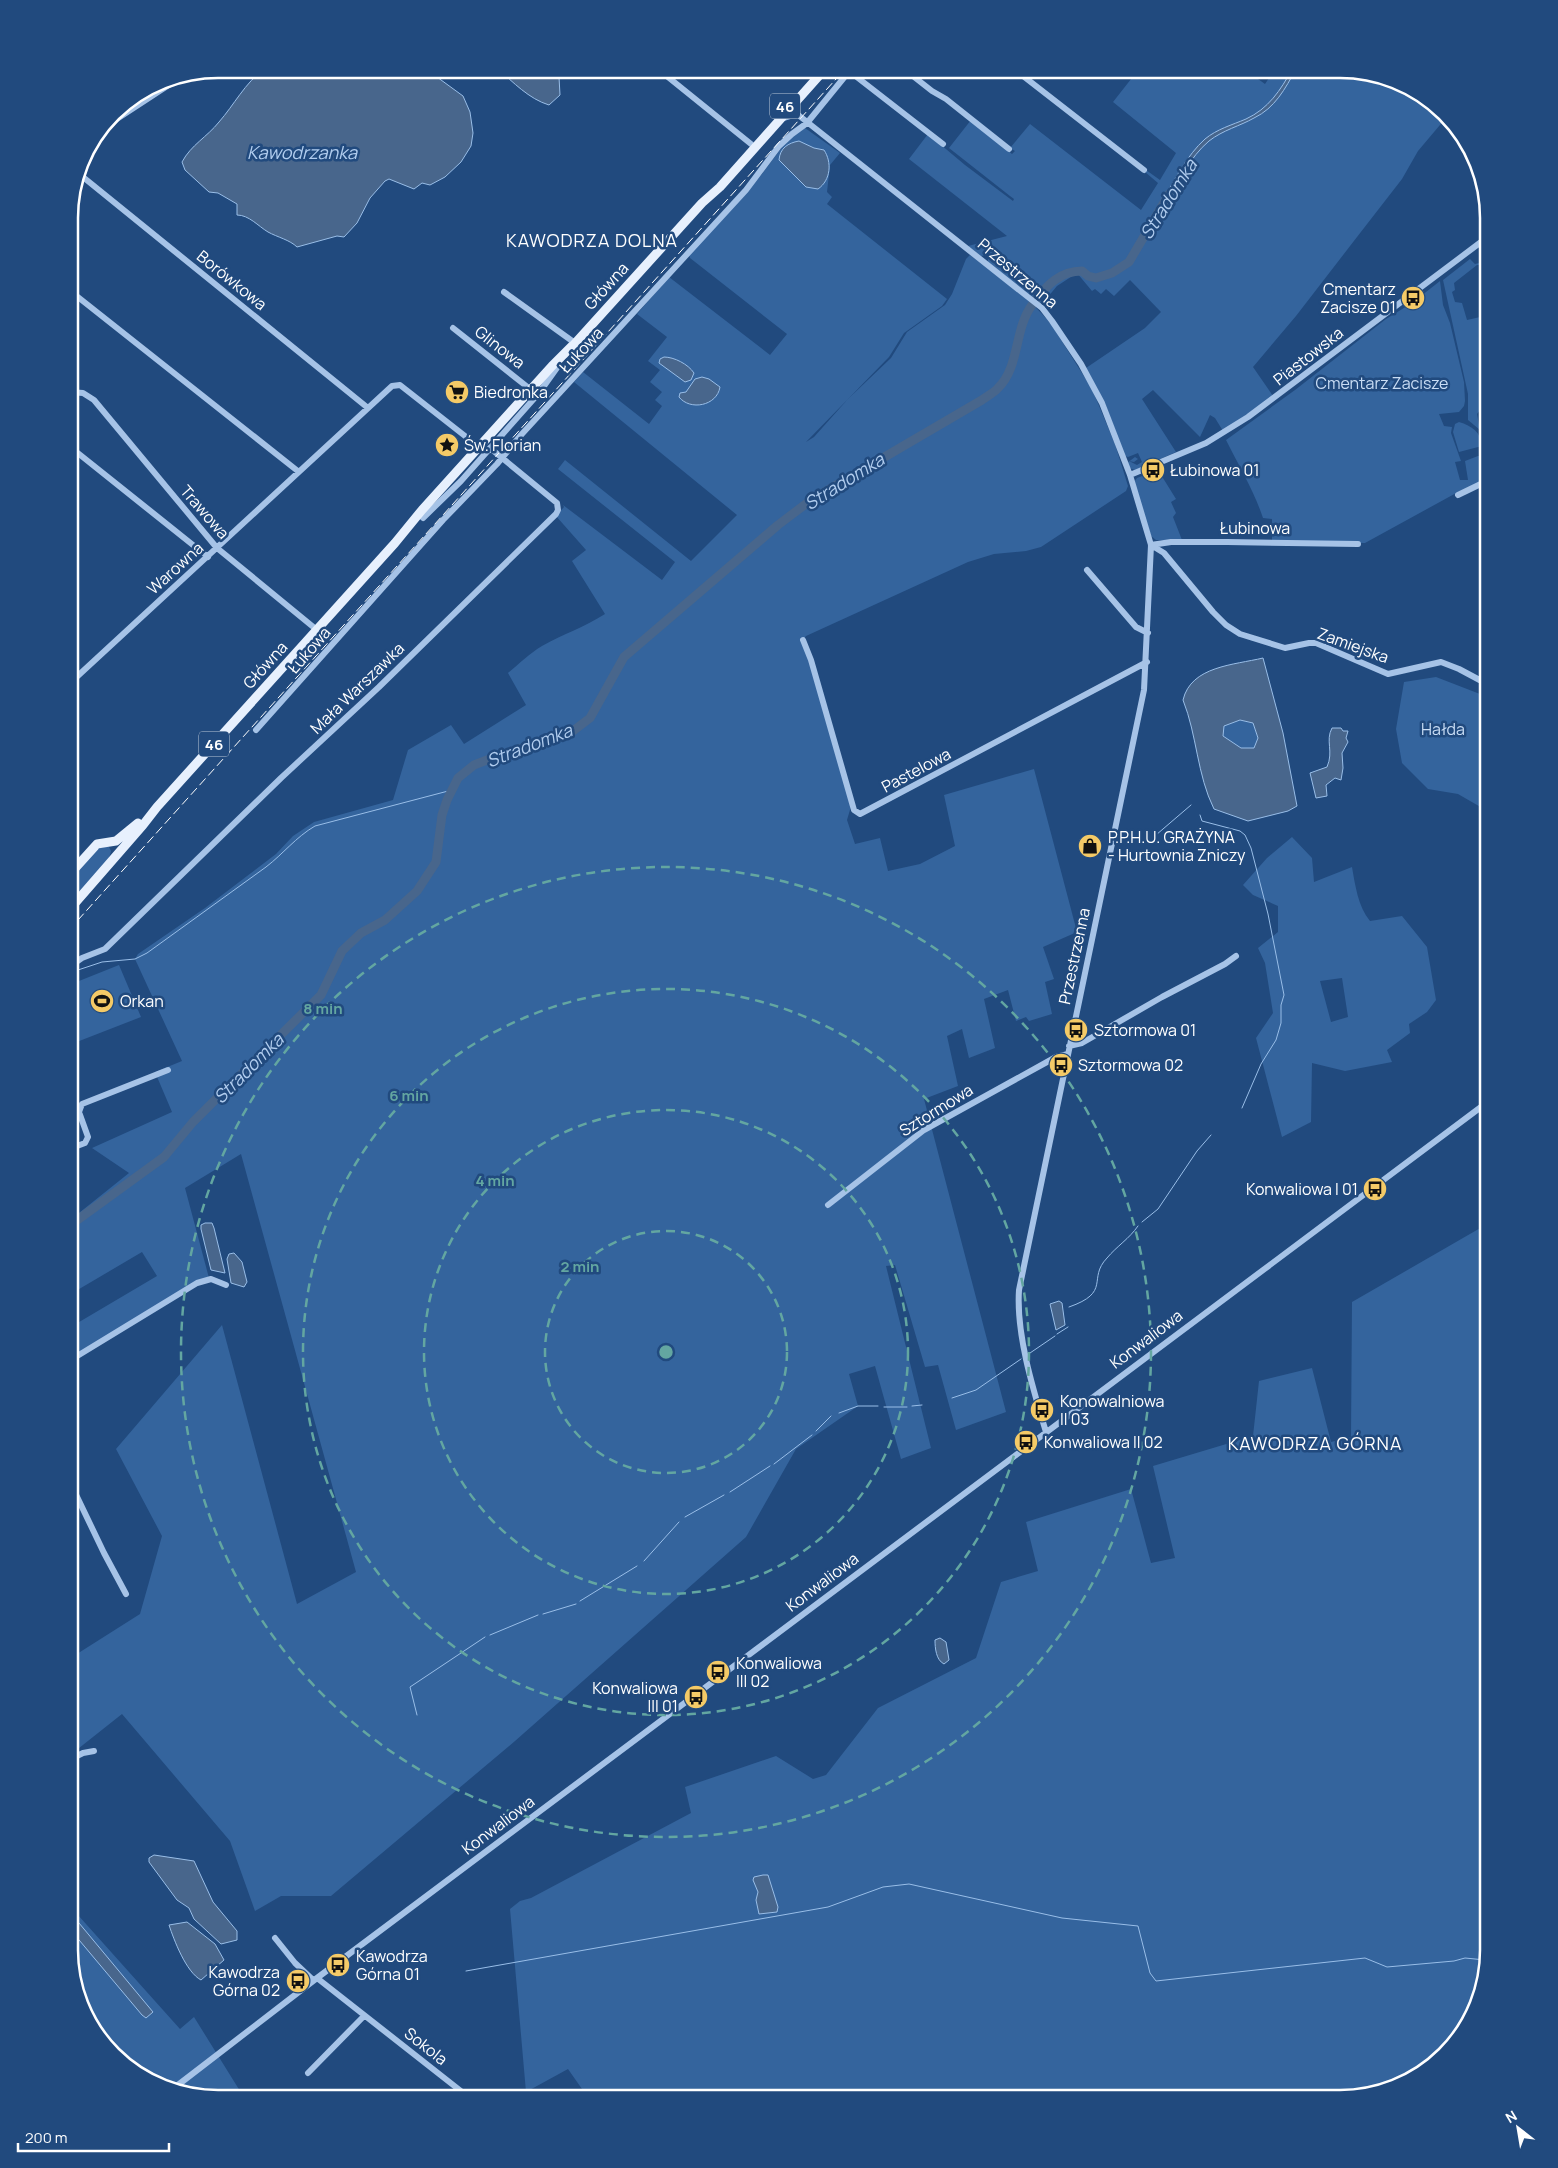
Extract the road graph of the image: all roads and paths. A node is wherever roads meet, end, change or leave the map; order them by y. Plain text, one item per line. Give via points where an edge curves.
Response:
1 (669, 78) edge
2 (811, 78) edge
3 (818, 78) edge
4 (844, 78) edge
5 (860, 78) edge
6 (915, 78) edge
7 (1026, 78) edge
8 (164, 88) edge
9 (800, 98) junction
10 (797, 114) junction
11 (122, 116) edge
12 (780, 119) junction
13 (807, 123) junction
14 (751, 144) junction
15 (943, 144) dead end
16 (1010, 149) dead end
17 (1144, 170) dead end
18 (83, 177) edge
19 (702, 203) junction
20 (1480, 243) edge
21 (504, 292) dead end
22 (78, 297) edge
23 (453, 328) dead end
24 (573, 345) junction
25 (559, 365) junction
26 (530, 389) junction
27 (78, 393) edge
28 (368, 408) junction
29 (479, 447) junction
30 (490, 448) junction
31 (78, 453) edge
32 (502, 458) junction
33 (299, 472) junction
34 (1130, 475) junction
35 (1480, 485) edge
36 (1458, 496) dead end
37 (423, 518) junction
38 (395, 543) junction
39 (1358, 544) dead end
40 (1151, 545) junction
41 (217, 548) junction
42 (208, 557) junction
43 (1087, 570) dead end
44 (317, 630) junction
45 (1148, 633) junction
46 (803, 640) dead end
47 (1147, 662) junction
48 (78, 676) edge
49 (1480, 680) edge
50 (256, 730) dead end
51 (157, 807) junction
52 (110, 843) junction
53 (113, 859) junction
54 (78, 866) edge
55 (78, 900) edge
56 (1236, 956) dead end
57 (78, 961) edge
58 (1069, 1046) junction
59 (1068, 1054) junction
60 (168, 1070) dead end
61 (1480, 1108) edge
62 (78, 1146) edge
63 (828, 1205) dead end
64 (226, 1285) dead end
65 (78, 1356) edge
66 (1046, 1432) junction
67 (78, 1499) edge
68 (126, 1594) dead end
69 (94, 1751) dead end
70 (78, 1755) edge
71 (275, 1938) dead end
72 (315, 1979) junction
73 (364, 2016) junction
74 (308, 2074) dead end
75 (178, 2085) edge
76 (459, 2090) edge

1 - 14 street
2 - 14 main road, Główna / 46
3 - 9 main road, Główna / 46
4 - 13 street, Łukowa
5 - 15 street
6 - 16 street
7 - 17 street
8 - 11 street
9 - 10 street
9 - 12 main road, Główna / 46
10 - 12 street
10 - 13 street, Przestrzenna
12 - 19 main road, Główna / 46
13 - 32 street, Łukowa via 780,146 746,190
13 - 34 street, Przestrzenna via 1042,308 1089,378
14 - 19 main road, Główna / 46
18 - 28 street, Borówkowa
19 - 24 main road, Główna / 46
20 - 34 street, Piastowska via 1248,417 1206,443
21 - 24 street
22 - 33 street
23 - 26 street, Glinowa
24 - 25 main road, Główna / 46
24 - 26 main road, Główna / 46
25 - 30 street, Główna via 539,394
25 - 37 main road, Główna / 46
26 - 29 main road, Główna / 46
27 - 41 street, Trawowa via 89,395 103,409
28 - 29 street, Warowna via 392,386 400,385
28 - 33 street, Warowna
29 - 38 main road, Główna / 46
30 - 32 street, Mała Warszawka
30 - 37 street, Główna
31 - 42 street
32 - 50 street, Łukowa
32 - 57 street, Mała Warszawka via 557,503 556,514 105,949
33 - 41 street, Warowna
34 - 40 street, Przestrzenna
35 - 36 street
37 - 38 main road, Główna / 46
38 - 44 main road, Główna / 46
39 - 40 street, Łubinowa via 1171,542
40 - 45 street, Przestrzenna
40 - 49 street, Zamiejska via 1164,553 1226,625 1240,634 1285,648 1316,643 1388,674 1442,662
41 - 42 street, Warowna
41 - 44 street, Trawowa
42 - 48 street, Warowna
43 - 45 street via 1136,627
44 - 51 main road, Główna / 46
45 - 47 street, Przestrzenna
46 - 47 street, Pastelowa via 854,810 860,814
47 - 58 street, Przestrzenna via 1144,690
51 - 52 main road, Główna / 46 via 125,835
51 - 53 main road, Główna / 46
52 - 53 main road
52 - 54 main road, 46 via 97,844
53 - 55 main road, 46
56 - 58 street via 1082,1043
58 - 59 street, Przestrzenna
59 - 63 street, Sztormowa via 939,1121
59 - 66 street, Przestrzenna via 1018,1304 1021,1331
60 - 62 street via 82,1104 79,1112 88,1138
61 - 66 street, Konwaliowa
64 - 65 street via 211,1279 197,1283
66 - 72 street, Konwaliowa
67 - 68 street
69 - 70 street
71 - 72 street, Sokola via 295,1963
72 - 73 street, Sokola
72 - 75 street, Konwaliowa
73 - 74 street
73 - 76 street, Sokola

